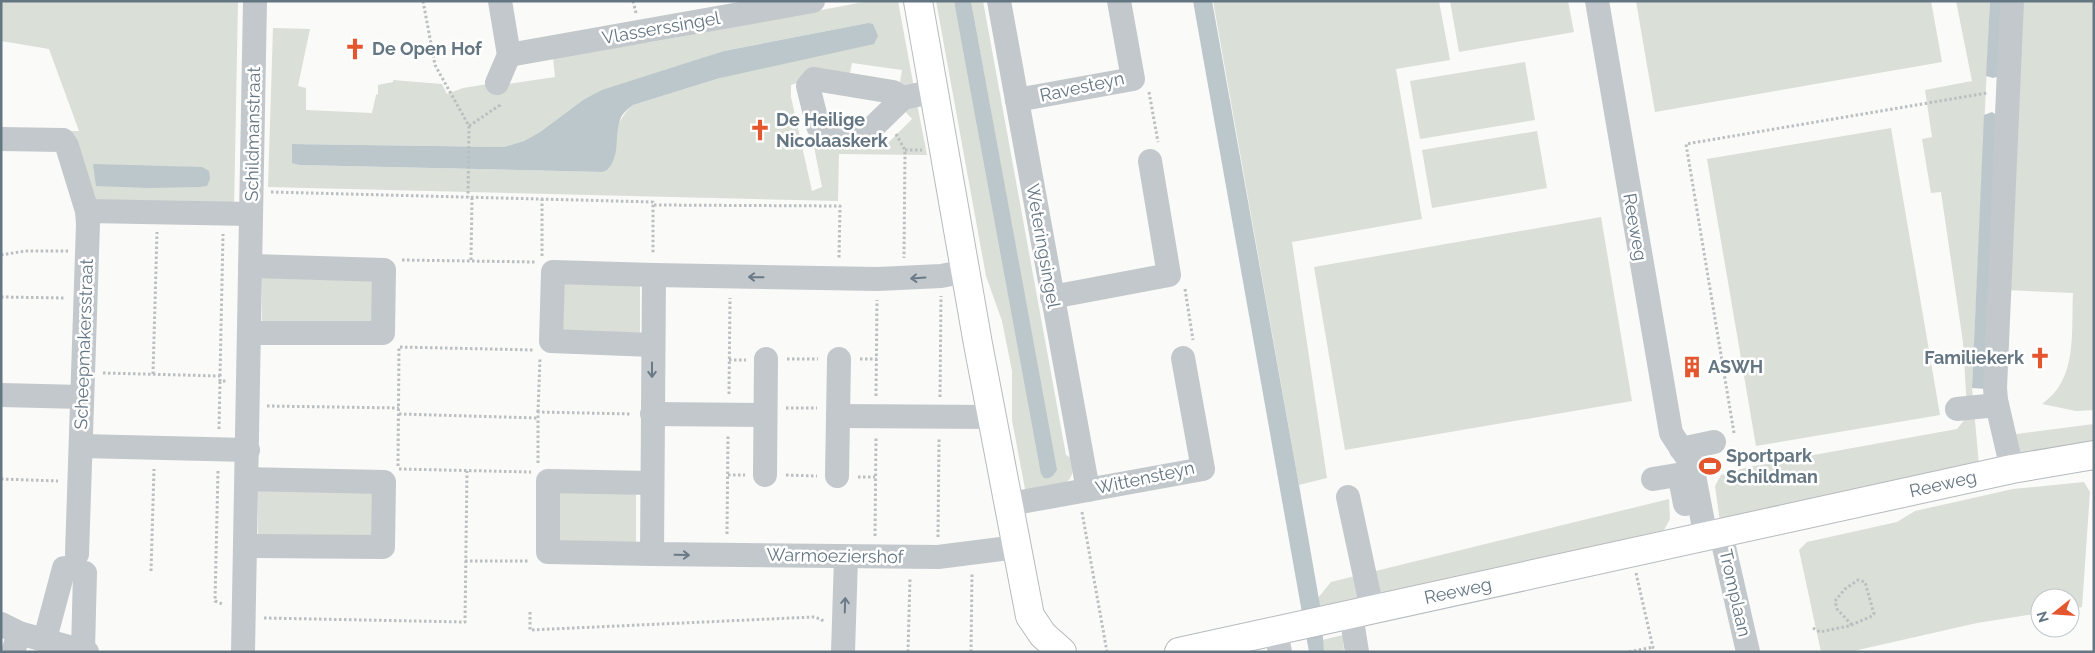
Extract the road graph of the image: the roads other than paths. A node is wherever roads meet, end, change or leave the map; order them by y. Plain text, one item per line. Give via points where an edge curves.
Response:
1 (255, 1) edge
2 (500, 1) edge
3 (813, 1) edge
4 (918, 1) edge
5 (999, 1) edge
6 (1119, 1) edge
7 (1597, 1) edge
8 (2012, 1) edge
9 (509, 55) junction
10 (497, 83) road end
11 (934, 91) junction
12 (903, 98) junction
13 (1017, 100) junction
14 (1, 139) edge
15 (1150, 161) road end
16 (252, 202) junction
17 (88, 217) junction
18 (250, 266) junction
19 (967, 271) junction
20 (653, 275) junction
21 (1052, 297) junction
22 (250, 333) junction
23 (652, 345) junction
24 (1183, 358) road end
25 (766, 359) road end
26 (839, 359) road end
27 (1, 395) edge
28 (82, 397) junction
29 (1997, 405) junction
30 (1957, 408) dead end
31 (765, 411) junction
32 (838, 412) junction
33 (652, 414) junction
34 (992, 417) junction
35 (1725, 441) road end
36 (81, 446) junction
37 (1681, 449) junction
38 (248, 450) junction
39 (2094, 456) edge
40 (2012, 469) junction
41 (764, 475) road end
42 (837, 476) road end
43 (248, 479) junction
44 (1654, 479) dead end
45 (651, 483) junction
46 (1083, 491) junction
47 (1348, 497) dead end
48 (1010, 504) junction
49 (1706, 537) junction
50 (246, 546) junction
51 (1017, 548) junction
52 (652, 554) junction
53 (846, 558) junction
54 (75, 565) junction
55 (1361, 612) junction
56 (11, 636) edge
57 (45, 639) junction
58 (1278, 642) edge
59 (843, 644) edge
60 (1051, 649) edge
61 (85, 651) edge
62 (244, 652) edge
63 (1179, 652) edge
64 (1357, 652) edge
65 (1748, 652) edge

1 - 16 street, Schildmanstraat
2 - 9 street
3 - 9 street, Vlasserssingel
4 - 11 main road
5 - 13 street, Weteringsingel
6 - 13 street, Ravesteyn via 1132,79
7 - 37 street, Reeweg via 1670,433
8 - 29 street via 1995,388
9 - 10 street
11 - 12 street
11 - 19 main road
12 - 12 street via 893,92 814,79 808,86 818,126 868,132
13 - 21 street, Weteringsingel
14 - 17 street, Scheepmakersstraat via 63,140
15 - 21 street via 1169,275
16 - 17 street via 223,213 157,212
16 - 18 street, Schildmanstraat
17 - 28 street, Scheepmakersstraat
18 - 22 street, Schildmanstraat
18 - 22 street via 384,270 383,332
19 -> 20 street via 904,279
19 - 34 main road
20 - 23 street
20 - 23 street via 553,272 551,341
21 - 46 street, Weteringsingel
22 - 38 street, Schildmanstraat
23 -> 33 street
24 - 46 street, Wittensteyn via 1202,469
25 - 31 street
26 - 32 street
27 - 28 street
28 - 36 street, Scheepmakersstraat
29 - 30 street
29 - 40 street
31 - 33 street
31 - 41 street
32 - 34 street
32 - 42 street
33 - 45 street
34 - 48 main road
35 - 37 street
36 - 38 street
36 - 54 street, Scheepmakersstraat
37 - 49 street, Reeweg via 1692,465
38 - 43 street, Schildmanstraat
39 - 40 main road, Reeweg
40 - 49 main road, Reeweg
43 - 50 street, Schildmanstraat
43 - 50 street via 384,482 383,547
44 - 49 street via 1673,474 1680,478
45 - 52 street
45 - 52 street, Warmoeziershof via 543,477 548,552
46 - 48 street, Wittensteyn
47 - 55 street
48 - 51 main road
49 - 55 main road, Reeweg
49 - 65 street, Tromplaan
50 - 62 street, Schildmanstraat
51 - 53 street, Warmoeziershof via 938,558
51 - 60 main road via 1030,616
52 -> 53 street, Warmoeziershof
59 -> 53 street
54 - 57 street
54 - 61 street
55 - 58 main road, Reeweg via 1313,623
55 - 64 street
56 - 57 street
57 - 61 street
58 - 63 main road, Reeweg

